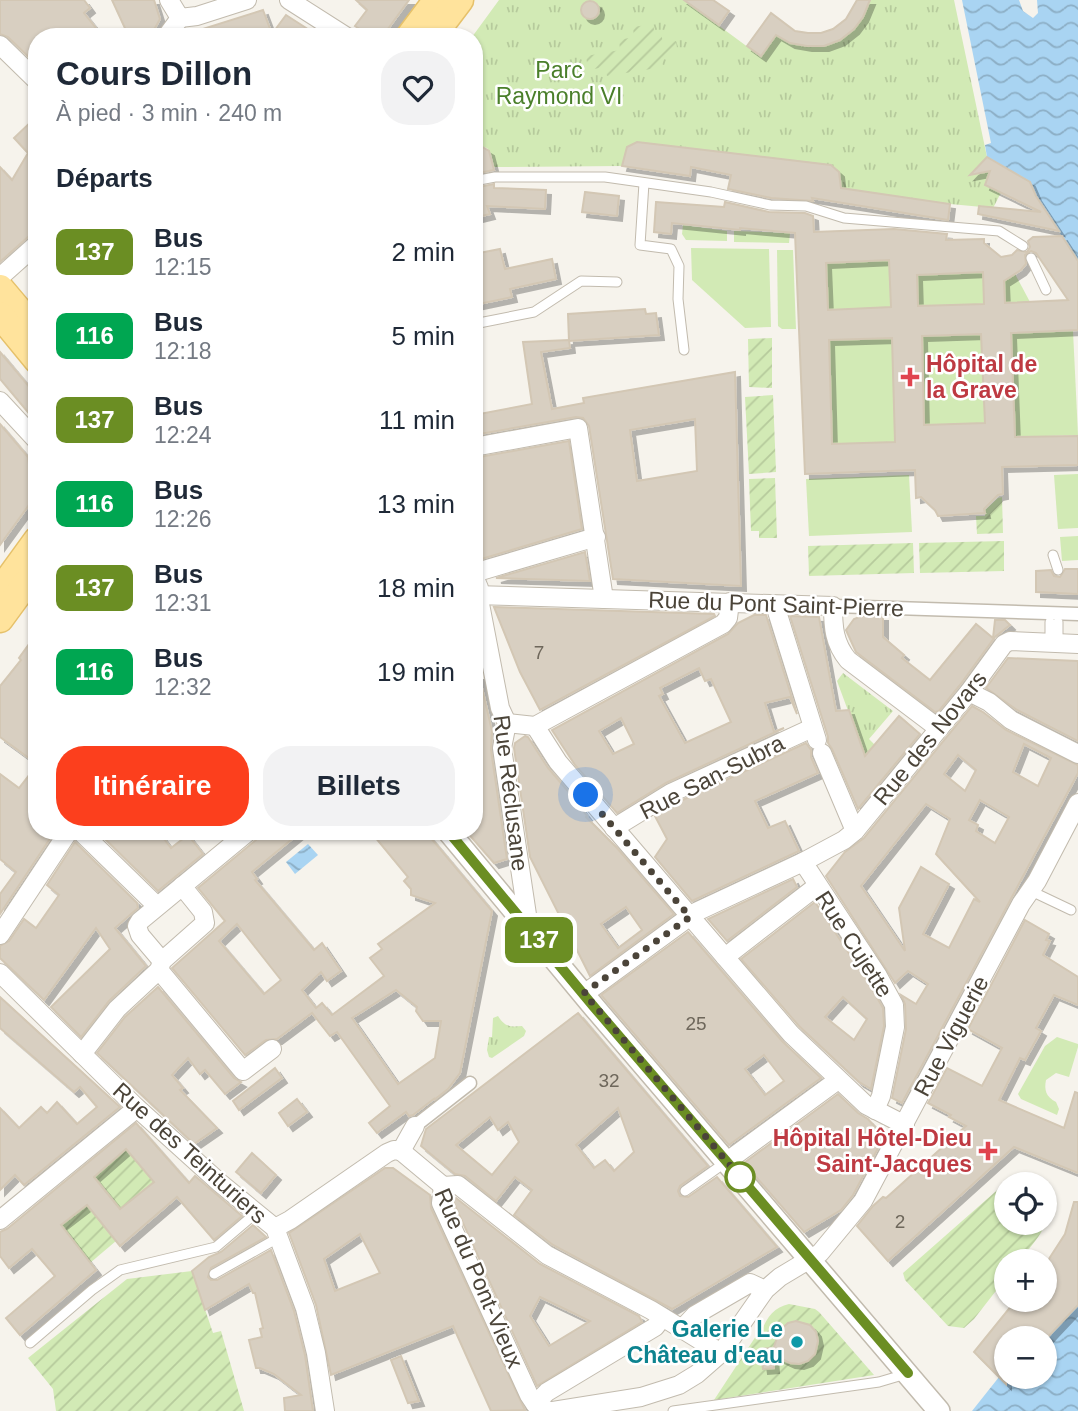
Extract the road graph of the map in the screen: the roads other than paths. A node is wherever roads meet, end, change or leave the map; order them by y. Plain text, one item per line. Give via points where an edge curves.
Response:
1 (169, 0) edge
2 (247, 0) edge
3 (289, 0) edge
4 (437, 0) edge
5 (460, 0) edge
6 (180, 18) junction
7 (173, 28) edge
8 (332, 28) edge
9 (416, 28) edge
10 (439, 28) edge
11 (0, 45) edge
12 (28, 72) edge
13 (483, 179) edge
14 (644, 183) junction
15 (1023, 246) dead end
16 (28, 252) edge
17 (1031, 258) dead end
18 (0, 277) edge
19 (617, 282) dead end
20 (0, 288) edge
21 (1046, 290) dead end
22 (0, 315) edge
23 (28, 321) edge
24 (483, 322) edge
25 (28, 348) edge
26 (684, 350) dead end
27 (0, 401) edge
28 (28, 434) edge
29 (483, 445) edge
30 (596, 537) junction
31 (28, 552) edge
32 (28, 569) edge
33 (483, 571) edge
34 (28, 580) edge
35 (0, 591) edge
36 (483, 595) edge
37 (604, 599) junction
38 (28, 601) edge
39 (730, 603) junction
40 (775, 605) junction
41 (833, 606) junction
42 (0, 607) edge
43 (1078, 614) edge
44 (0, 619) edge
45 (1054, 622) dead end
46 (483, 624) edge
47 (0, 638) edge
48 (1054, 643) junction
49 (1078, 644) edge
50 (969, 692) junction
51 (507, 723) junction
52 (535, 726) junction
53 (938, 728) junction
54 (817, 740) junction
55 (1078, 754) edge
56 (1078, 803) edge
57 (614, 828) junction
58 (855, 831) junction
59 (63, 840) edge
60 (89, 840) edge
61 (238, 840) edge
62 (456, 840) edge
63 (803, 862) junction
64 (182, 886) junction
65 (817, 886) junction
66 (1031, 891) junction
67 (157, 905) junction
68 (1071, 910) dead end
69 (690, 917) junction
70 (529, 928) junction
71 (0, 935) edge
72 (725, 957) junction
73 (161, 965) junction
74 (0, 973) edge
75 (584, 993) junction
76 (272, 1049) dead end
77 (82, 1054) junction
78 (838, 1080) junction
79 (470, 1083) dead end
80 (137, 1108) junction
81 (875, 1110) junction
82 (905, 1125) junction
83 (415, 1126) joint
84 (401, 1151) junction
85 (726, 1162) junction
86 (443, 1186) junction
87 (685, 1191) dead end
88 (256, 1213) junction
89 (0, 1220) edge
90 (277, 1233) junction
91 (810, 1260) junction
92 (214, 1274) dead end
93 (765, 1290) junction
94 (662, 1318) junction
95 (681, 1330) junction
96 (30, 1343) dead end
97 (721, 1353) junction
98 (908, 1373) junction
99 (546, 1409) edge
100 (326, 1411) edge
101 (673, 1411) edge
102 (939, 1411) edge

1 - 6 street
2 - 6 street
3 - 8 street
4 - 9 main road
5 - 10 main road
6 - 7 street
11 - 12 street
13 - 14 lane via 605,177
14 - 15 lane via 770,205 806,206 845,218 999,231
14 - 26 lane via 640,245 671,249 679,266
16 - 18 street
17 - 21 lane
19 - 24 lane via 581,281 534,312
20 - 23 main road
22 - 25 main road
27 - 28 street
29 - 30 street via 578,428
30 - 33 street
30 - 37 street
31 - 35 main road
32 - 42 main road
34 - 44 main road
36 - 37 street, Rue du Pont Saint-Pierre
37 - 39 street, Rue du Pont Saint-Pierre
38 - 47 main road
39 - 40 street, Rue du Pont Saint-Pierre
39 - 52 street via 723,624
40 - 41 street, Rue du Pont Saint-Pierre
40 - 54 street
41 - 43 street, Rue du Pont Saint-Pierre
41 - 53 street via 836,640 848,660
45 - 48 lane
46 - 51 street, Rue Réclusane
48 - 49 street
48 - 50 street, Rue des Novars via 1004,644
50 - 53 street, Rue des Novars
50 - 55 street via 1011,720
51 - 52 street
51 - 70 street, Rue Réclusane via 502,748
52 - 57 street via 558,762
53 - 58 street, Rue des Novars
54 - 57 street, Rue San-Subra via 671,793
54 - 58 street
56 - 66 street, Rue Viguerie
57 - 69 street
58 - 63 street, Rue des Novars
59 - 71 street
60 - 67 street
61 - 64 street
62 - 70 street
63 - 65 street, Rue Cujette
63 - 69 street, Rue des Novars
64 - 67 street
64 - 73 street via 205,920
65 - 72 street
65 - 81 street, Rue Cujette via 894,1005 895,1027
66 - 68 lane
66 - 82 street, Rue Viguerie
67 - 73 street via 137,926
69 - 72 street
69 - 75 street, Rue des Novars
70 - 75 street
72 - 78 street
73 - 76 street via 243,1071
73 - 77 street via 117,1009
74 - 77 street, Rue des Teinturiers
75 - 85 street
77 - 80 street, Rue des Teinturiers
78 - 81 street
78 - 85 street
79 - 83 street
80 - 88 street, Rue des Teinturiers
80 - 89 street
81 - 82 street
82 - 91 street, Rue Viguerie via 863,1200
83 - 84 street
84 - 86 street, Rue du Pont-Vieux
84 - 90 street via 387,1153
85 - 87 lane
85 - 91 street
86 - 94 street via 458,1185 547,1255
86 - 99 street, Rue du Pont-Vieux via 442,1203 529,1395
88 - 90 street, Rue des Teinturiers
88 - 96 lane via 216,1247 120,1270
90 - 92 lane
90 - 100 street, Rue des Teinturiers via 305,1308
91 - 93 street, Rue Viguerie
91 - 98 street
93 - 95 street via 750,1283 695,1315
93 - 97 street
94 - 95 street
94 - 99 street via 655,1327 547,1392
95 - 97 street
97 - 99 street via 697,1374 664,1391
98 - 101 lane via 879,1382
98 - 102 street

